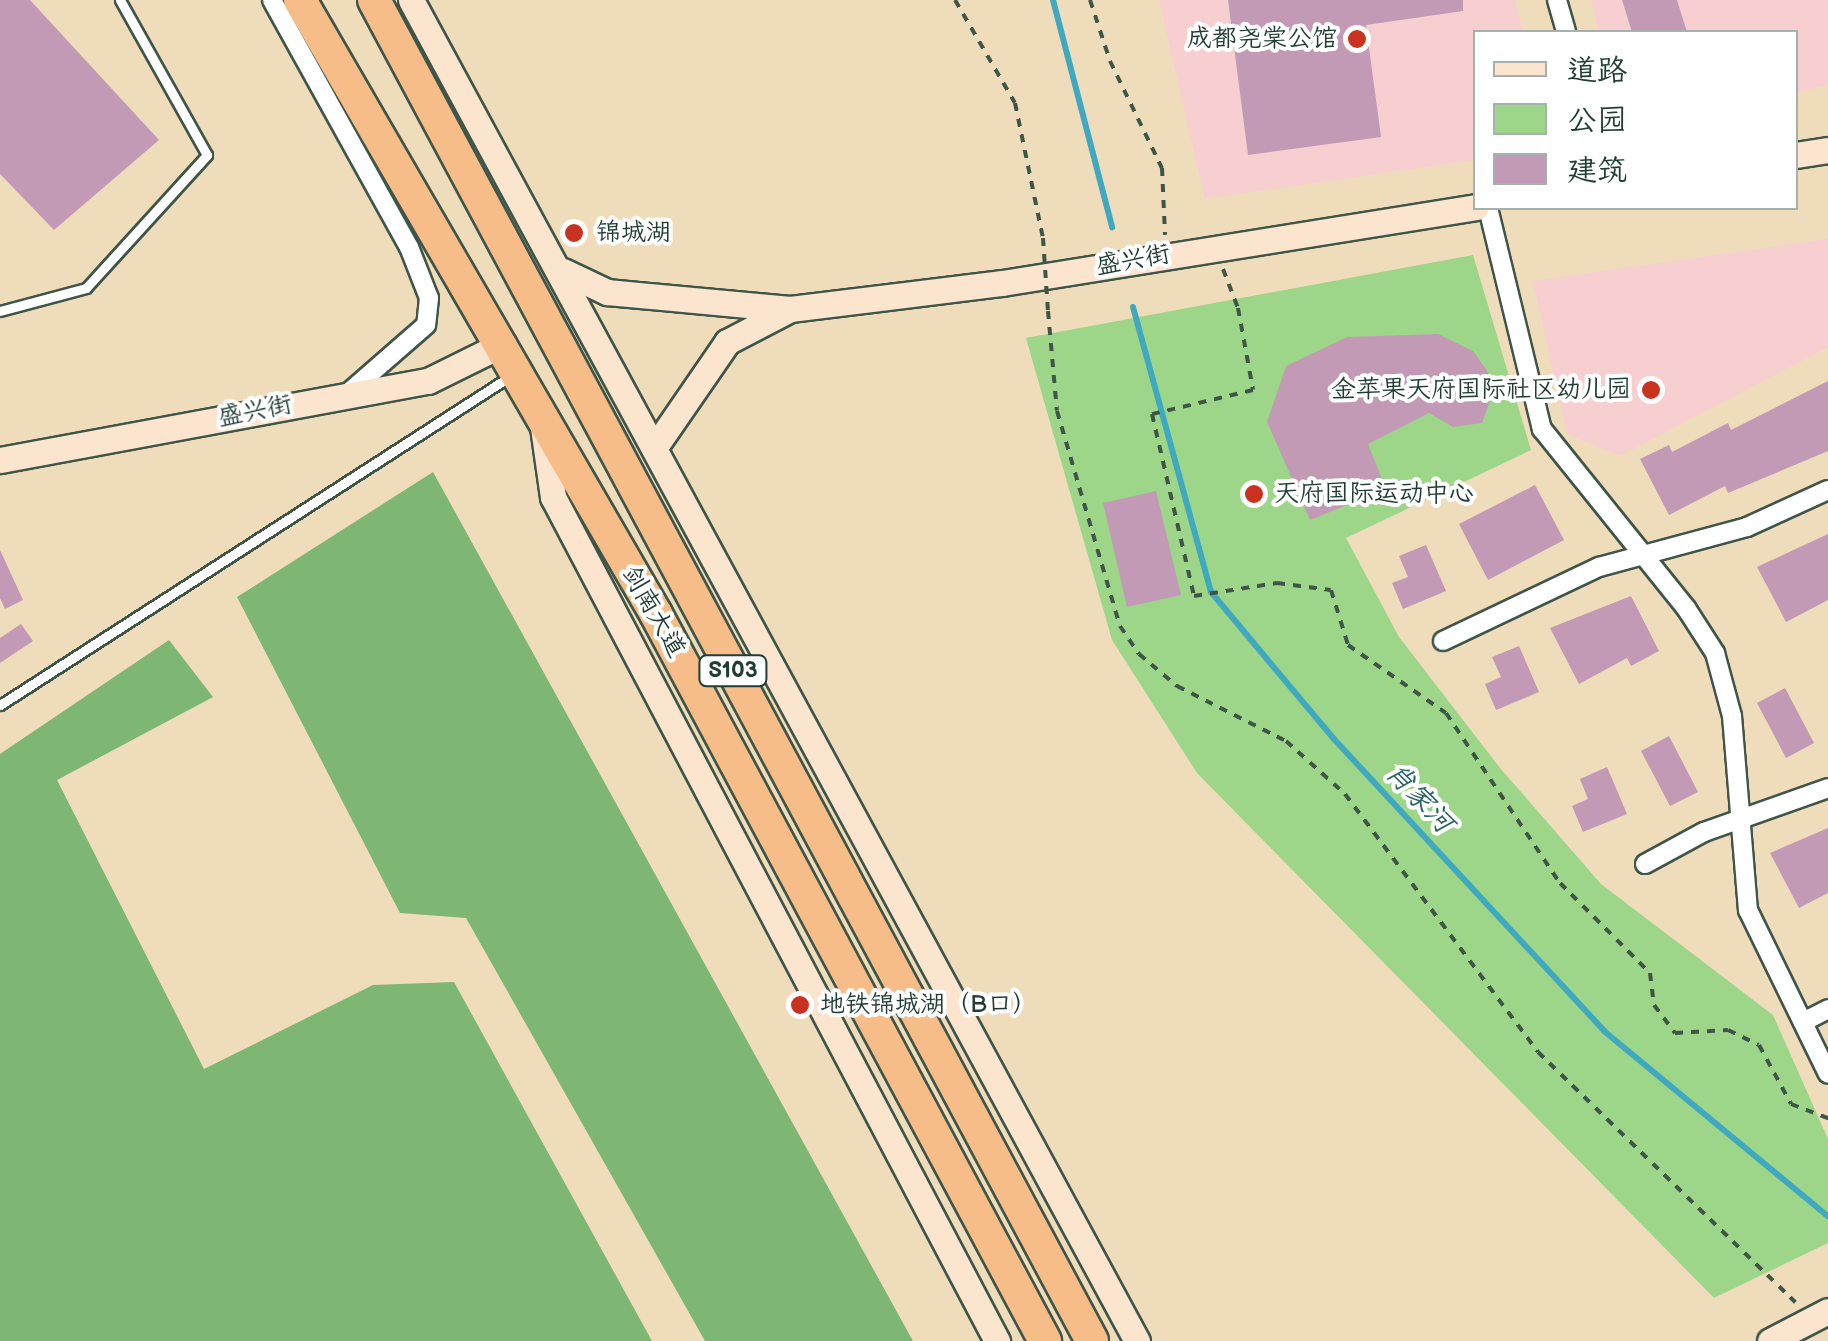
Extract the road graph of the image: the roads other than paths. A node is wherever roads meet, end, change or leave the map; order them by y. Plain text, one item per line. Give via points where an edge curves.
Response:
1 (120, 0) edge
2 (272, 0) edge
3 (300, 0) edge
4 (374, 0) edge
5 (411, 0) edge
6 (1557, 0) edge
7 (1565, 30) edge
8 (1828, 150) edge
9 (1798, 156) edge
10 (1473, 207) edge
11 (1488, 210) edge
12 (562, 271) junction
13 (790, 309) junction
14 (0, 311) edge
15 (509, 358) junction
16 (346, 395) junction
17 (543, 427) junction
18 (657, 444) junction
19 (0, 460) edge
20 (1828, 490) edge
21 (1643, 555) junction
22 (1443, 641) dead end
23 (0, 704) edge
24 (1828, 788) edge
25 (1740, 818) junction
26 (1645, 864) dead end
27 (1828, 1009) edge
28 (1803, 1022) junction
29 (1828, 1074) edge
30 (1820, 1315) edge
31 (997, 1341) edge
32 (1045, 1341) edge
33 (1092, 1341) edge
34 (1138, 1341) edge
35 (1770, 1341) edge

1 - 14 lane via 207,155 86,288
2 - 16 street via 408,247 429,298 426,325
3 - 15 highway, 剑南大道 / S103
4 - 33 highway, 剑南大道 / S103
5 - 12 main road
6 - 7 street
8 - 9 main road
10 - 13 main road, 盛兴街
11 - 21 street via 1535,416
12 - 13 main road via 607,292
12 - 18 main road
13 - 18 main road via 727,342
15 - 16 main road, 盛兴街
15 - 17 highway, 剑南大道 / S103
15 - 23 lane
16 - 19 main road, 盛兴街
17 - 31 main road via 552,497
17 - 32 highway, 剑南大道 / S103 via 656,614
18 - 34 main road
20 - 21 street via 1747,527
21 - 22 street via 1600,566
21 - 25 street via 1714,653 1732,716
24 - 25 street
25 - 26 street
25 - 28 street via 1748,910
27 - 28 street
28 - 29 street
30 - 35 main road

